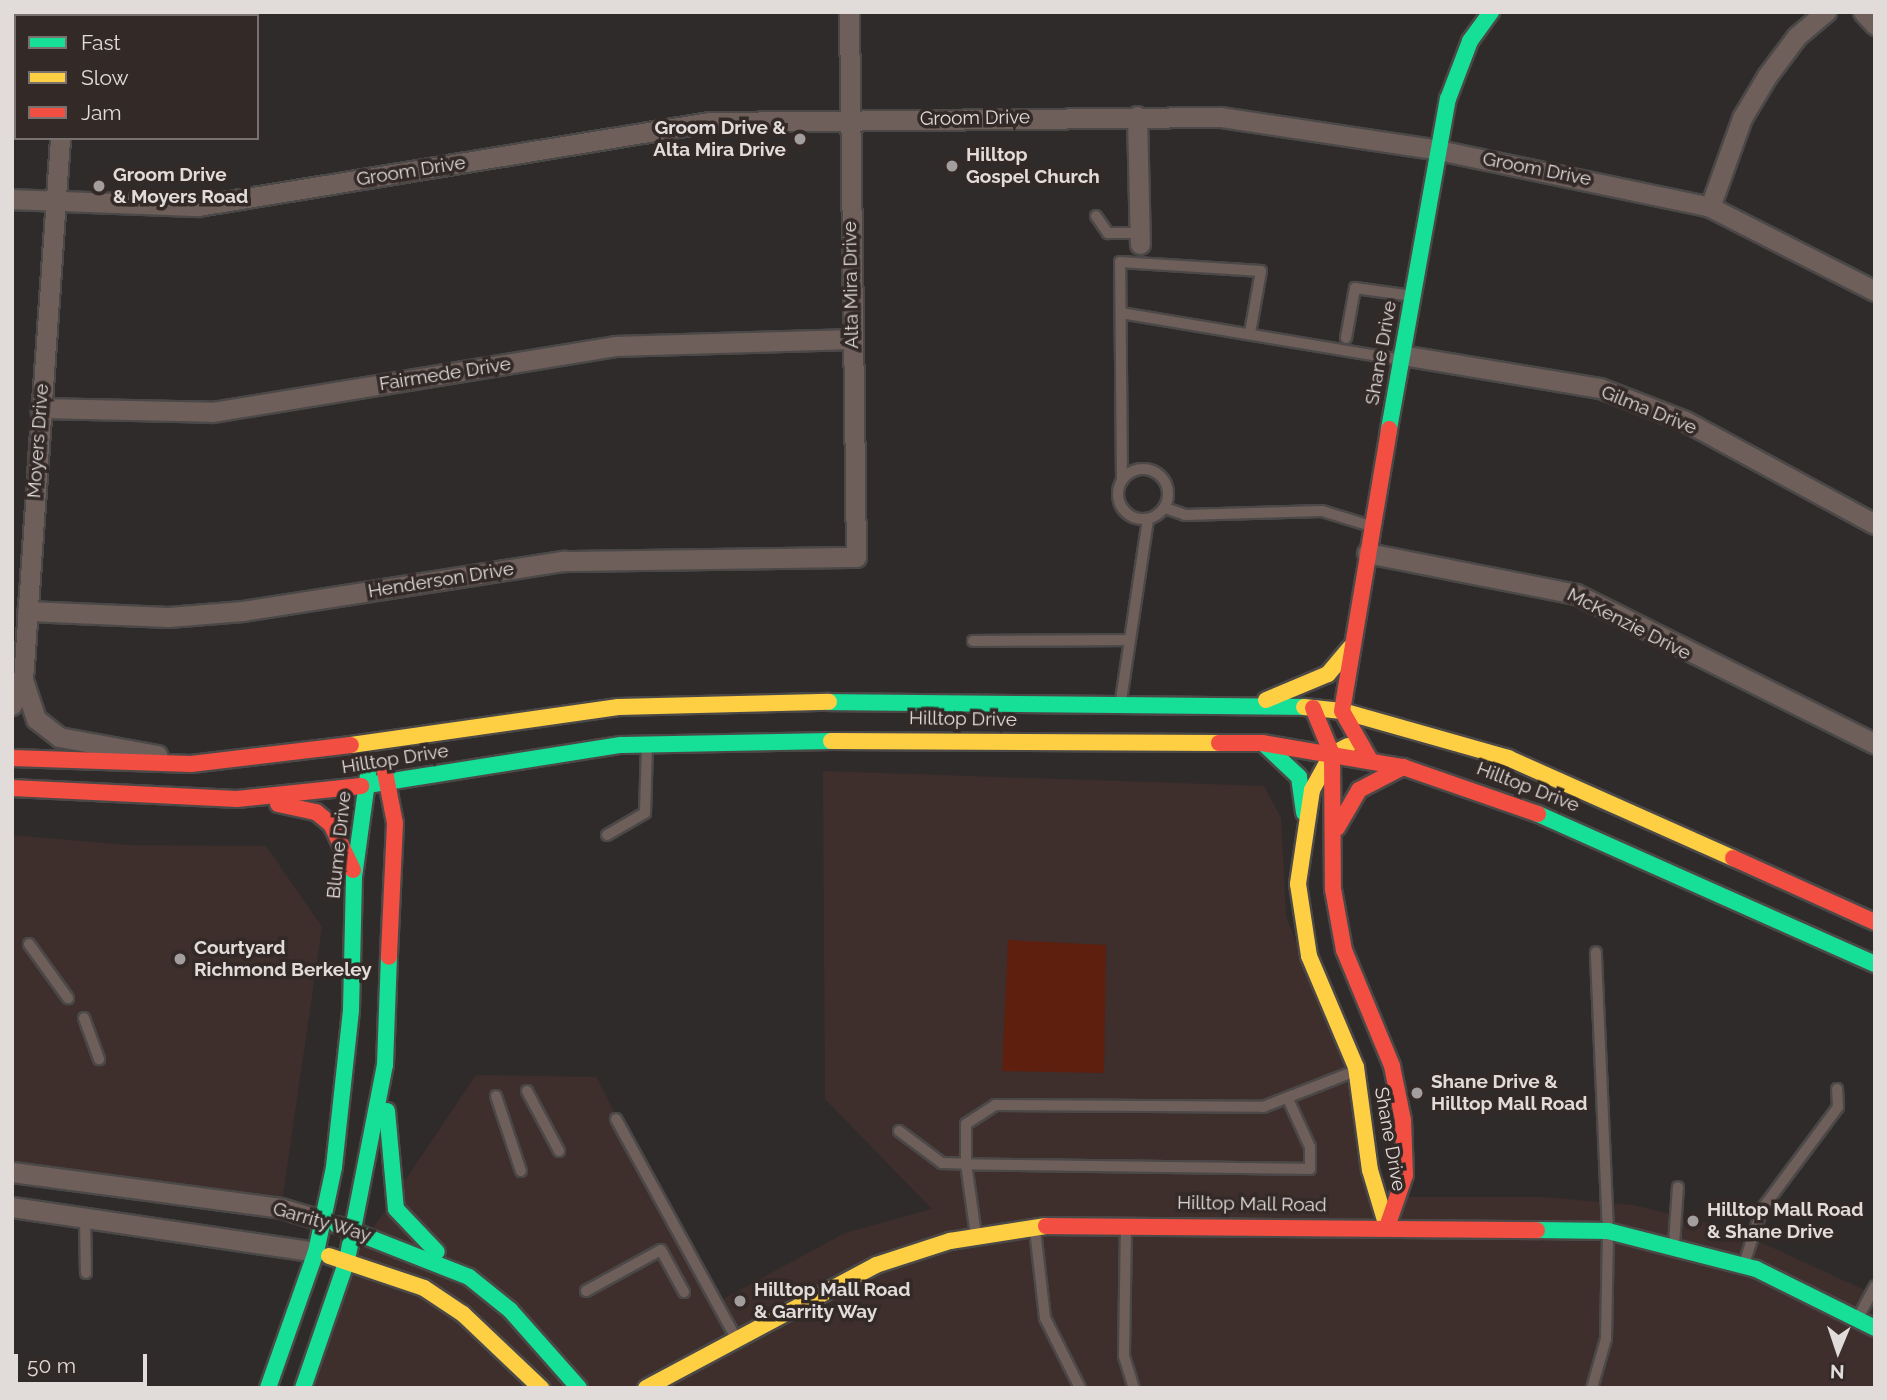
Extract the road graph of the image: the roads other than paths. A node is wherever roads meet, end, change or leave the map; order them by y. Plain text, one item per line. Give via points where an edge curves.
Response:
1 (849, 12) edge
2 (1491, 12) edge
3 (1826, 12) edge
4 (1863, 12) edge
5 (1875, 25) edge
6 (1138, 116) junction
7 (850, 120) junction
8 (60, 140) edge
9 (1438, 150) junction
10 (12, 199) edge
11 (52, 202) junction
12 (1710, 207) junction
13 (1096, 216) dead end
14 (1139, 246) junction
15 (1875, 291) edge
16 (1413, 296) junction
17 (1121, 313) junction
18 (1250, 333) junction
19 (1346, 338) dead end
20 (852, 339) junction
21 (1402, 358) junction
22 (40, 408) junction
23 (1122, 480) junction
24 (1165, 508) junction
25 (1148, 519) junction
26 (1875, 524) edge
27 (1372, 527) junction
28 (1367, 553) junction
29 (856, 558) joint
30 (27, 611) junction
31 (1129, 640) junction
32 (973, 641) dead end
33 (1350, 648) junction
34 (23, 680) junction
35 (1121, 701) junction
36 (1258, 703) junction
37 (12, 705) edge
38 (1342, 711) junction
39 (1316, 715) junction
40 (1397, 724) junction
41 (1359, 741) junction
42 (1262, 743) junction
43 (373, 744) junction
44 (647, 744) junction
45 (1875, 744) edge
46 (1332, 754) junction
47 (12, 758) edge
48 (1370, 760) junction
49 (191, 764) junction
50 (1403, 767) junction
51 (392, 782) junction
52 (365, 786) junction
53 (12, 788) edge
54 (237, 799) junction
55 (1304, 820) junction
56 (607, 835) dead end
57 (1332, 836) junction
58 (354, 877) junction
59 (1875, 922) edge
60 (29, 944) dead end
61 (1596, 952) dead end
62 (1875, 964) edge
63 (68, 998) dead end
64 (84, 1018) dead end
65 (99, 1059) dead end
66 (385, 1065) junction
67 (1357, 1071) junction
68 (1837, 1089) dead end
69 (527, 1091) dead end
70 (496, 1096) dead end
71 (1288, 1099) junction
72 (616, 1119) dead end
73 (899, 1131) dead end
74 (559, 1151) dead end
75 (966, 1164) junction
76 (522, 1171) dead end
77 (12, 1172) edge
78 (1678, 1187) dead end
79 (12, 1207) edge
80 (85, 1217) junction
81 (324, 1221) junction
82 (1126, 1223) junction
83 (1035, 1226) junction
84 (1387, 1227) junction
85 (354, 1230) junction
86 (1608, 1231) junction
87 (976, 1235) junction
88 (1674, 1244) junction
89 (316, 1252) junction
90 (347, 1260) junction
91 (1744, 1264) junction
92 (86, 1273) dead end
93 (469, 1277) junction
94 (1875, 1286) edge
95 (586, 1292) dead end
96 (684, 1292) dead end
97 (1858, 1319) junction
98 (1875, 1328) edge
99 (735, 1337) junction
100 (268, 1388) edge
101 (303, 1388) edge
102 (541, 1388) edge
103 (579, 1388) edge
104 (646, 1388) edge
105 (1080, 1388) edge
106 (1134, 1388) edge
107 (1592, 1388) edge

1 - 7 street, Alta Mira Drive
2 - 9 street, Shane Drive via 1457,68
3 - 12 street via 1797,36 1742,118
4 - 5 street
6 - 7 street, Groom Drive
6 - 9 street, Groom Drive via 1221,117
6 - 14 street
7 - 11 street, Groom Drive via 709,122 198,205
7 - 20 street, Alta Mira Drive
8 - 11 street, Moyers Drive
9 - 12 street, Groom Drive
9 - 16 street, Shane Drive
10 - 11 street, Groom Drive
11 - 22 street, Moyers Drive
12 - 15 street, Groom Drive
13 - 14 lane via 1108,233
14 - 17 lane via 1120,262
14 - 18 lane via 1261,271
16 - 19 lane via 1355,288
16 - 21 street, Shane Drive
17 - 18 lane
17 - 23 lane
18 - 21 lane
20 - 22 street, Fairmede Drive via 615,346 212,412
20 - 29 street, Alta Mira Drive
21 - 26 street, Gilma Drive via 1600,388 1685,421
21 - 27 street, Shane Drive
22 - 30 street, Moyers Drive
23 - 24 lane via 1138,469 1158,472 1168,489
23 - 25 lane via 1122,508
24 - 25 lane
24 - 27 lane via 1185,515 1322,511
25 - 31 lane
27 - 28 street, Shane Drive
28 - 33 street, Shane Drive
28 - 45 street, McKenzie Drive via 1576,593
29 - 30 street, Henderson Drive via 564,561 243,611 168,617
30 - 34 street, Moyers Drive
31 - 32 lane
31 - 35 lane
33 - 36 street via 1328,674
33 - 38 street, Shane Drive
34 - 37 street
34 - 49 street via 36,719 59,737
35 - 36 street, Hilltop Drive
35 - 43 street, Hilltop Drive via 618,707
36 - 39 street, Hilltop Drive
38 - 39 street
38 - 40 street, Hilltop Drive
38 - 41 street
39 - 42 street
39 - 46 street, Shane Drive
40 - 41 street
40 - 59 street, Hilltop Drive via 1508,758
41 - 46 street
41 - 48 street
42 - 44 street, Hilltop Drive via 879,738
42 - 46 street, Hilltop Drive
42 - 55 street via 1298,777
43 - 49 street, Hilltop Drive
43 - 51 street
43 - 52 street, Blume Drive
44 - 51 street, Hilltop Drive
44 - 56 lane via 645,813
46 - 48 street, Hilltop Drive
46 - 55 street, Shane Drive
46 - 57 street, Shane Drive
47 - 49 street, Hilltop Drive
48 - 50 street, Hilltop Drive
50 - 57 street via 1359,790
50 - 62 street, Hilltop Drive via 1494,794 1593,835
51 - 52 street, Hilltop Drive
51 - 66 street
52 - 54 street, Hilltop Drive
52 - 58 street, Blume Drive
53 - 54 street, Hilltop Drive
54 - 58 street via 316,812 341,835
55 - 67 street, Shane Drive via 1298,884 1309,956
57 - 84 street, Shane Drive via 1333,889 1344,950 1392,1066 1403,1120 1405,1175
58 - 81 street, Blume Drive via 344,1104
60 - 63 lane
61 - 86 lane
64 - 65 lane
66 - 85 street
66 - 93 street via 396,1209 406,1225
67 - 71 lane
67 - 84 street, Shane Drive via 1370,1170
68 - 91 lane via 1838,1107 1762,1209
69 - 74 lane
70 - 76 lane
71 - 75 lane via 1263,1107 995,1105 978,1110 966,1124
71 - 75 lane via 1310,1147 1310,1169
72 - 99 lane
73 - 75 lane via 942,1163
75 - 87 lane
77 - 81 street, Garrity Way via 281,1208
78 - 88 lane
79 - 80 street, Garrity Way
80 - 89 street, Garrity Way
80 - 92 lane
81 - 85 street, Garrity Way
81 - 89 street, Blume Drive
82 - 83 street, Hilltop Mall Road
82 - 84 street, Hilltop Mall Road
82 - 106 lane via 1124,1350
83 - 87 street, Hilltop Mall Road
83 - 105 lane via 1045,1318
84 - 86 street, Hilltop Mall Road
85 - 90 street
85 - 93 street, Garrity Way
86 - 88 street, Hilltop Mall Road
86 - 107 lane via 1606,1339
87 - 99 street, Hilltop Mall Road via 876,1265
88 - 91 street, Hilltop Mall Road
89 - 90 street, Garrity Way
89 - 100 street, Blume Drive
90 - 101 street
90 - 102 street, Garrity Way via 424,1287 463,1314
91 - 97 street, Hilltop Mall Road
93 - 103 street, Garrity Way via 526,1326
94 - 97 lane
95 - 96 lane via 661,1250
97 - 98 street, Hilltop Mall Road
99 - 104 street, Hilltop Mall Road

